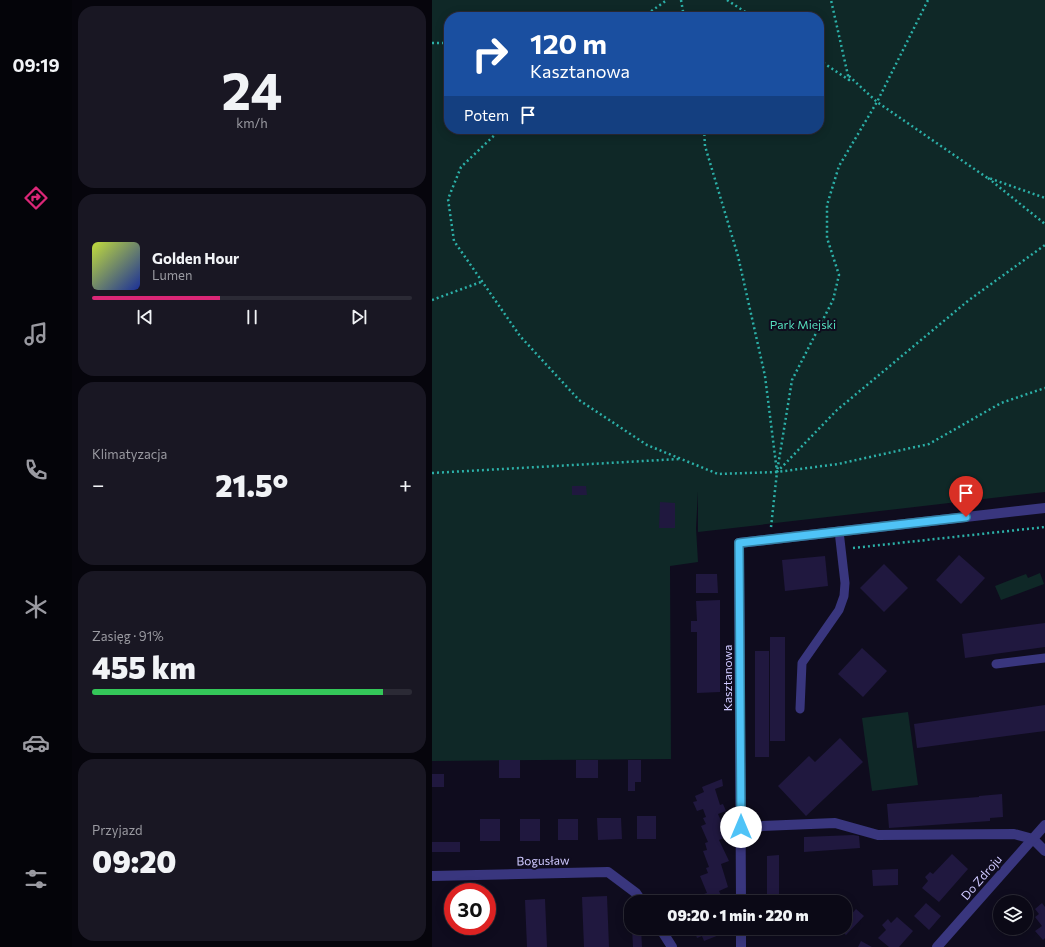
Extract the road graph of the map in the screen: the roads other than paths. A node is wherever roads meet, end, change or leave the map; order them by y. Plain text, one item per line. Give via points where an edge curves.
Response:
1 (1045, 508) edge
2 (839, 531) junction
3 (1045, 658) edge
4 (996, 664) dead end
5 (800, 709) dead end
6 (1045, 825) edge
7 (741, 827) junction
8 (1033, 839) junction
9 (1045, 851) edge
10 (432, 876) edge
11 (637, 895) edge
12 (741, 895) edge
13 (664, 935) edge
14 (741, 935) edge
15 (672, 947) edge
16 (741, 947) edge
17 (937, 947) edge

1 - 2 street, Kasztanowa
2 - 5 lane via 846,583 844,596 839,610 802,663
2 - 7 street, Kasztanowa via 739,543
3 - 4 lane
6 - 8 street, Do Zdroju
7 - 8 street via 835,823 878,835 1014,834
7 - 12 street
8 - 9 street
8 - 17 street, Do Zdroju
10 - 11 street, Bogusław via 608,872
13 - 15 street
14 - 16 street

